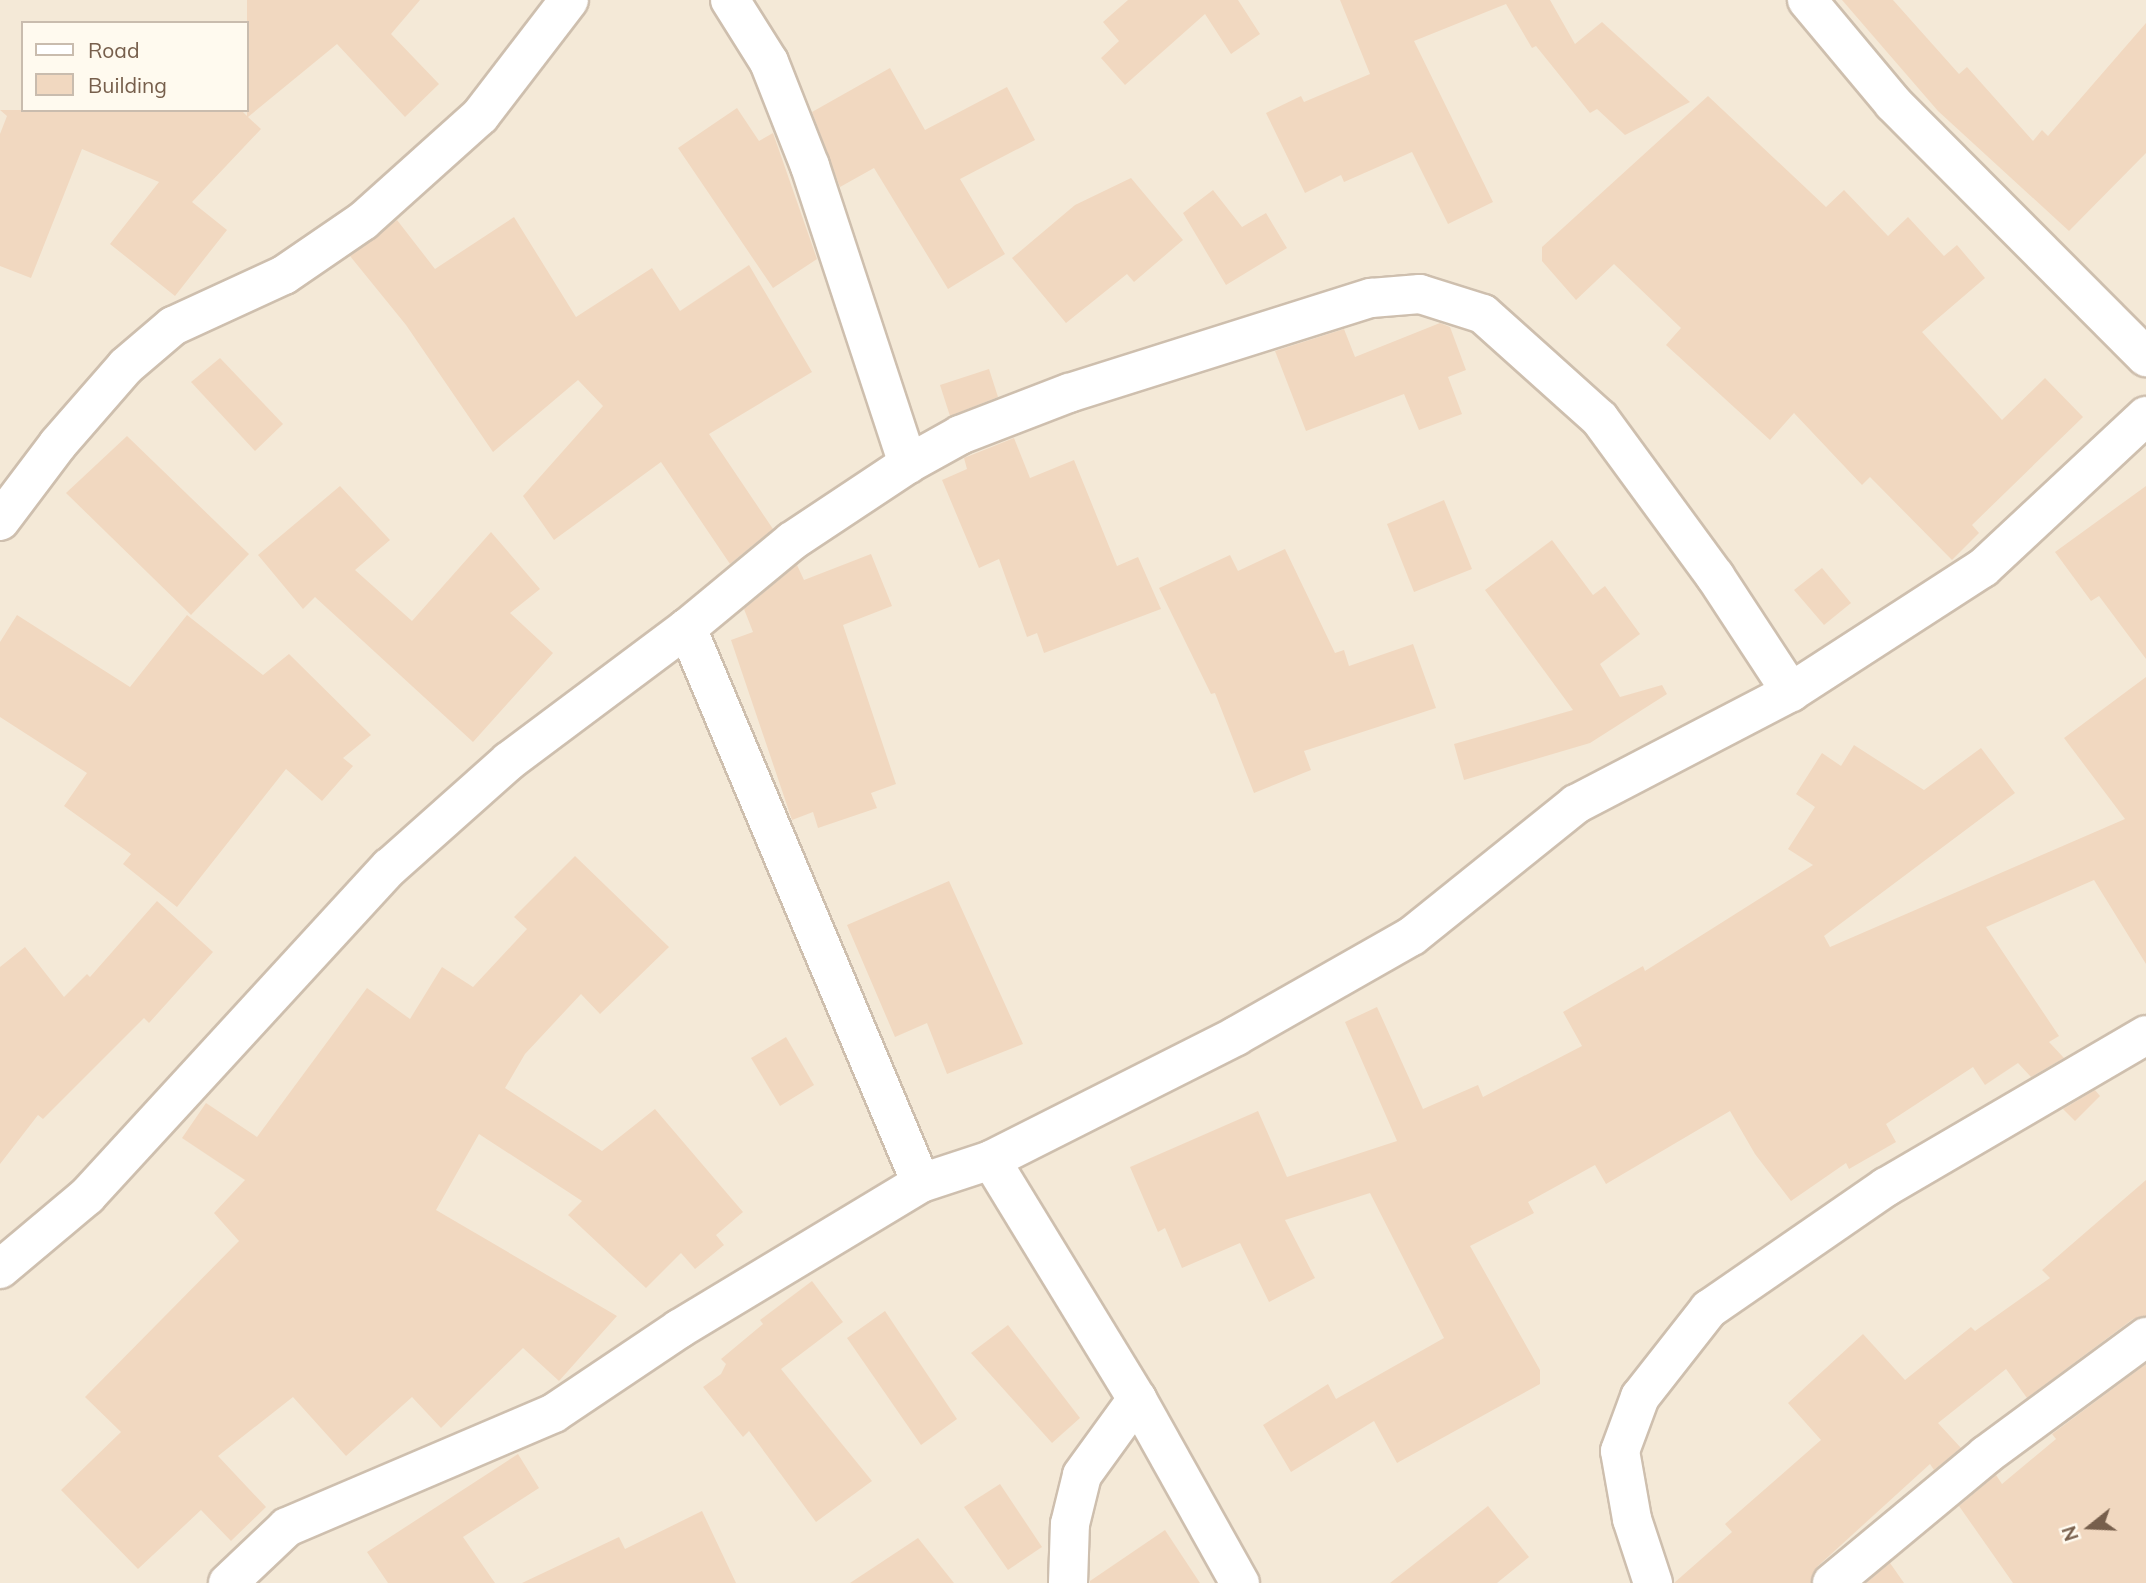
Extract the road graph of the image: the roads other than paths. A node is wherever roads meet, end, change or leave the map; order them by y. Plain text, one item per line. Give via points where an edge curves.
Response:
1 (569, 0) edge
2 (730, 0) edge
3 (1807, 0) edge
4 (2146, 357) edge
5 (2146, 416) edge
6 (908, 464) junction
7 (0, 521) edge
8 (687, 628) junction
9 (1791, 692) junction
10 (2146, 1035) edge
11 (991, 1160) junction
12 (921, 1183) junction
13 (0, 1269) edge
14 (2146, 1337) edge
15 (1137, 1399) junction
16 (228, 1583) edge
17 (1068, 1583) edge
18 (1240, 1583) edge
19 (1653, 1583) edge
20 (1832, 1583) edge

1 - 7 street via 480,116 363,221 284,275 173,326 126,366 58,444
2 - 6 street via 769,62 789,111
3 - 4 street via 1893,103
5 - 9 street via 1983,568
6 - 8 street via 792,541
6 - 9 street via 960,435 1069,393 1371,298 1420,294 1483,314 1600,419 1715,576
8 - 12 street
8 - 13 street via 509,761 390,867 88,1196
9 - 11 street via 1576,804 1412,936 1236,1036
10 - 19 street via 1886,1187 1709,1309 1640,1397 1620,1451 1632,1519
11 - 12 street
11 - 15 street
12 - 16 street via 678,1329 554,1413 288,1527
14 - 20 street via 1986,1455
15 - 17 street via 1082,1475 1070,1524
15 - 18 street

